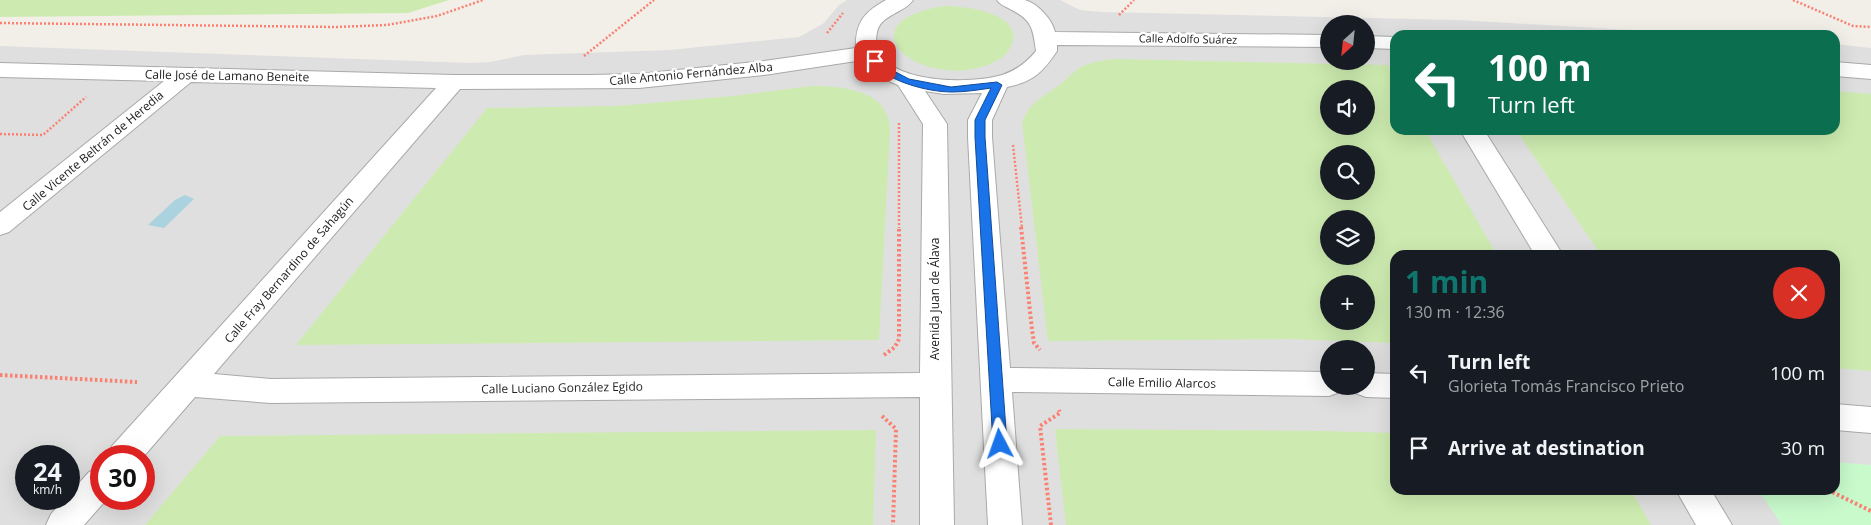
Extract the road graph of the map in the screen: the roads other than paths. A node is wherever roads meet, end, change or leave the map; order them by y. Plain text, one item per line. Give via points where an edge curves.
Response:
1 (903, 0) edge
2 (1007, 0) edge
3 (1048, 38) junction
4 (1320, 41) edge
5 (1375, 42) edge
6 (1390, 43) edge
7 (868, 53) junction
8 (1840, 69) edge
9 (0, 70) edge
10 (1871, 72) edge
11 (185, 75) junction
12 (907, 81) junction
13 (454, 82) junction
14 (997, 85) junction
15 (1475, 135) edge
16 (0, 226) edge
17 (1546, 250) edge
18 (996, 380) junction
19 (188, 384) junction
20 (1320, 384) edge
21 (935, 385) junction
22 (1375, 385) edge
23 (1390, 386) edge
24 (1840, 417) edge
25 (1871, 420) edge
26 (134, 445) edge
27 (90, 494) edge
28 (1696, 495) edge
29 (63, 525) edge
30 (937, 525) edge
31 (1005, 525) edge
32 (1715, 525) edge

1 - 7 street via 875,16 865,34
2 - 3 street via 1019,4 1040,20
3 - 4 street, Calle Adolfo Suárez
3 - 14 street via 1046,52 1036,65
5 - 6 street
7 - 12 street via 882,69
7 - 13 street, Calle Antonio Fernández Alba via 639,81
8 - 10 street
9 - 11 street, Calle José de Lamano Beneite
11 - 13 street, Calle José de Lamano Beneite
11 - 16 street, Calle Vicente Beltrán de Heredia
12 - 14 street via 951,90
12 - 21 street, Avenida Juan de Álava via 935,124
13 - 19 street, Calle Fray Bernardino de Sahagún
14 - 18 street via 980,120
15 - 17 street
18 - 20 street, Calle Emilio Alarcos
18 - 31 street
19 - 21 street, Calle Luciano González Egido via 271,391
19 - 26 street, Calle Fray Bernardino de Sahagún
21 - 30 street, Avenida Juan de Álava
22 - 23 street
24 - 25 street
27 - 29 street
28 - 32 street

